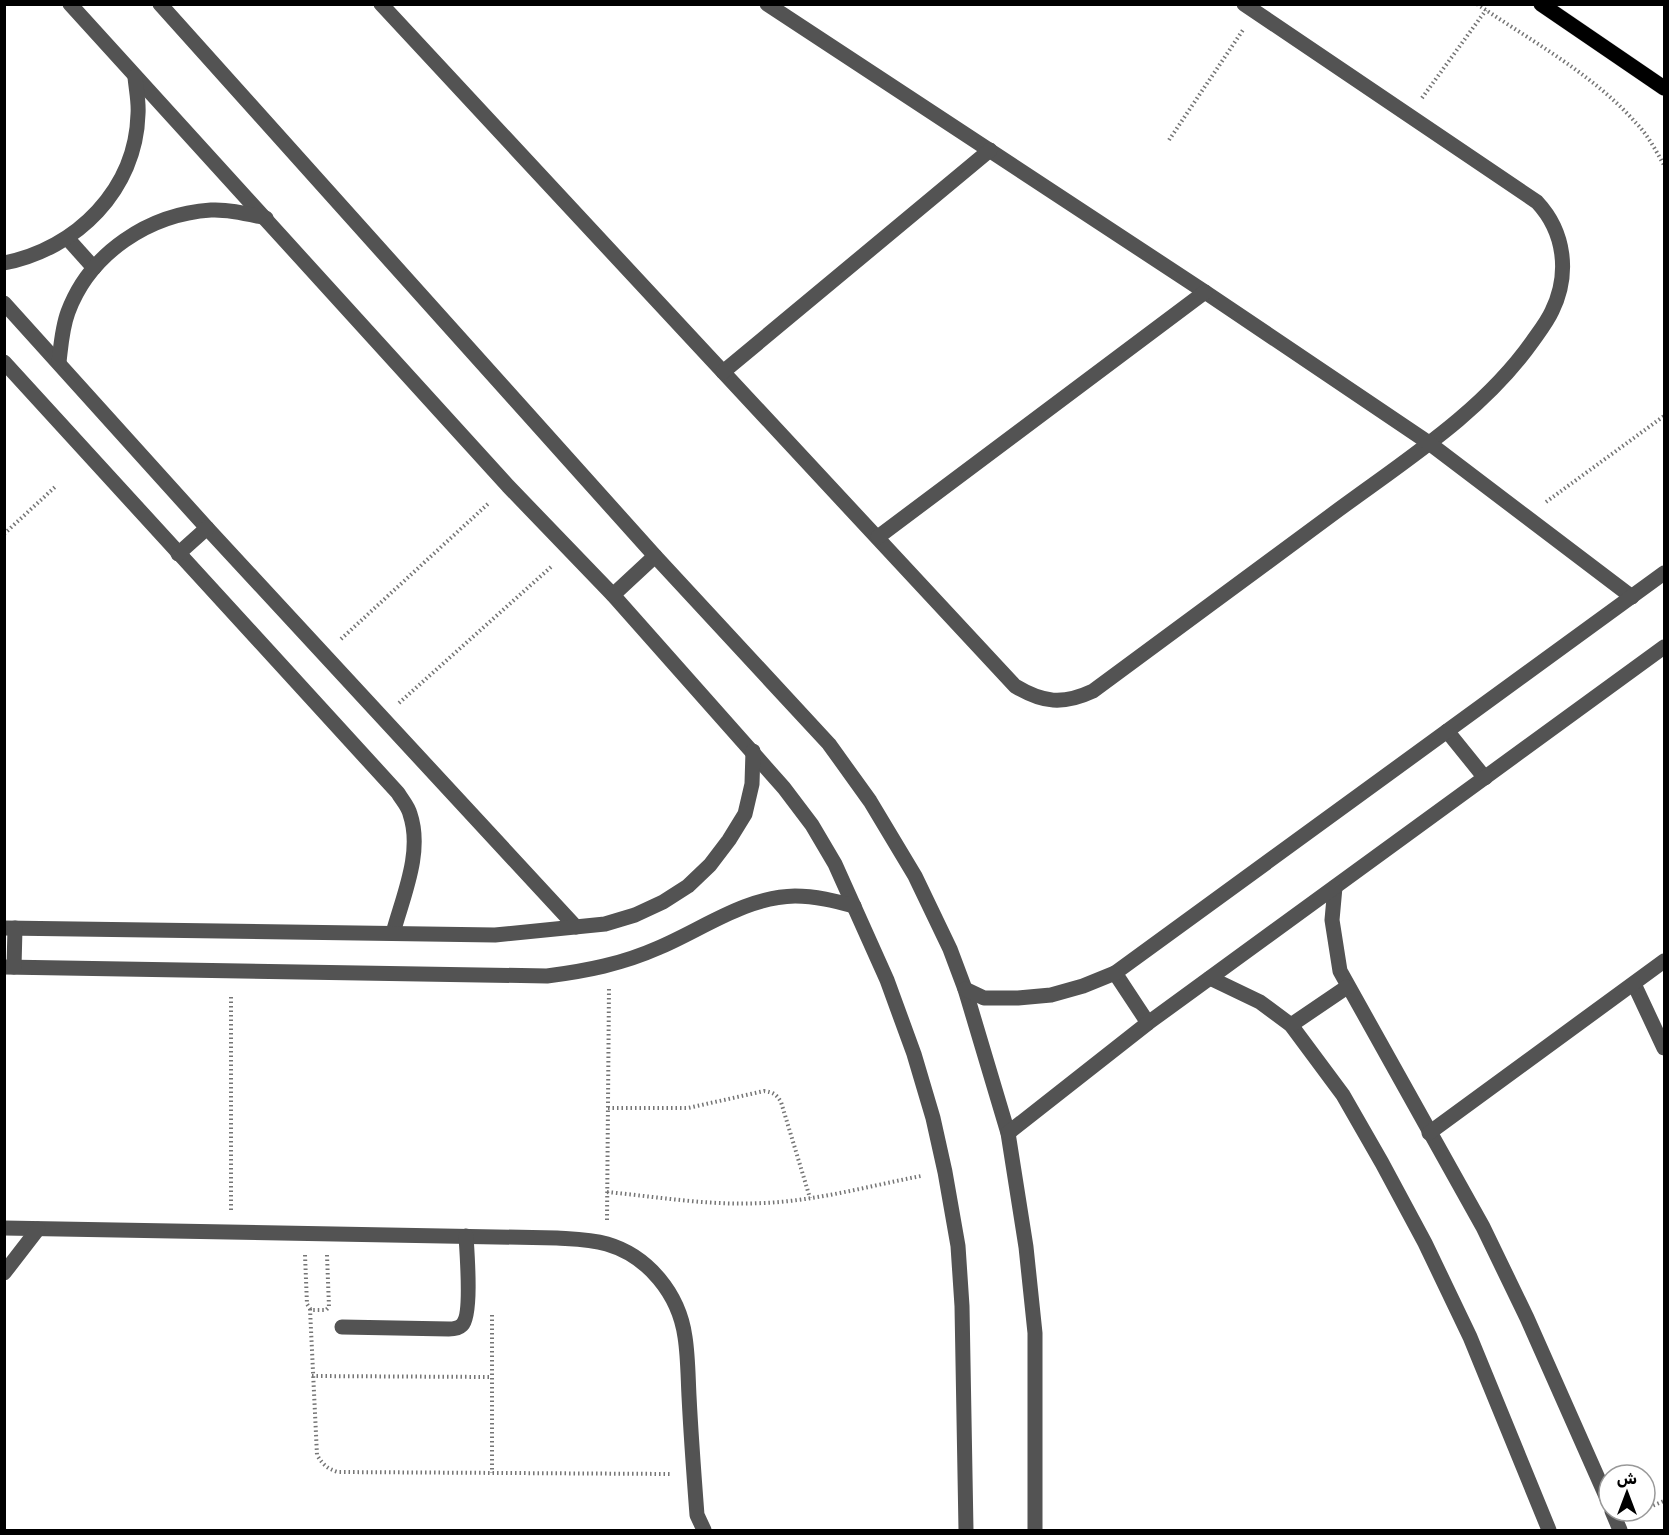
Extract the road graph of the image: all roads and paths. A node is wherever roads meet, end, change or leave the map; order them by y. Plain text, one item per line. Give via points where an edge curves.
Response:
1 (70, 4) edge
2 (160, 4) edge
3 (381, 4) edge
4 (767, 4) edge
5 (1477, 4) edge
6 (1541, 4) edge
7 (1250, 8) edge
8 (1486, 10) junction
9 (135, 77) junction
10 (1665, 88) edge
11 (1410, 115) junction
12 (1169, 140) dead end
13 (990, 150) junction
14 (1665, 165) edge
15 (266, 218) junction
16 (68, 239) junction
17 (4, 263) edge
18 (94, 268) junction
19 (1205, 292) junction
20 (4, 303) edge
21 (4, 362) edge
22 (59, 362) junction
23 (723, 372) junction
24 (1664, 415) edge
25 (1429, 443) junction
26 (508, 486) junction
27 (55, 487) dead end
28 (1527, 516) junction
29 (207, 528) junction
30 (4, 534) edge
31 (878, 537) junction
32 (570, 550) junction
33 (178, 554) junction
34 (655, 556) junction
35 (1665, 573) edge
36 (614, 595) junction
37 (1632, 597) junction
38 (1665, 647) edge
39 (324, 654) junction
40 (382, 718) junction
41 (1447, 731) junction
42 (753, 752) junction
43 (1485, 778) junction
44 (1335, 887) junction
45 (854, 906) junction
46 (576, 927) junction
47 (10, 928) edge
48 (393, 933) junction
49 (1665, 961) edge
50 (609, 966) junction
51 (9, 967) edge
52 (231, 970) junction
53 (1115, 974) junction
54 (1210, 978) junction
55 (1634, 984) junction
56 (1347, 987) junction
57 (965, 989) junction
58 (1148, 1023) junction
59 (1291, 1025) junction
60 (1665, 1048) edge
61 (608, 1108) junction
62 (1008, 1133) junction
63 (1430, 1133) junction
64 (945, 1172) junction
65 (607, 1192) junction
66 (810, 1198) junction
67 (4, 1228) edge
68 (38, 1229) junction
69 (231, 1232) junction
70 (304, 1234) junction
71 (326, 1234) junction
72 (466, 1236) junction
73 (607, 1244) junction
74 (4, 1273) edge
75 (492, 1306) dead end
76 (310, 1309) junction
77 (342, 1327) dead end
78 (312, 1376) junction
79 (492, 1377) junction
80 (492, 1473) junction
81 (694, 1474) junction
82 (1597, 1476) edge
83 (697, 1515) junction
84 (692, 1530) edge
85 (704, 1530) edge
86 (966, 1530) edge
87 (1035, 1530) edge
88 (1549, 1530) edge

1 - 9 street
2 - 34 street
3 - 23 street
4 - 13 street
5 - 8 path
6 - 10 main road
7 - 11 street
7 - 12 path
8 - 11 path
8 - 14 path via 1614,102 1637,124
9 - 15 street
9 - 16 street via 138,114 133,151 118,185 96,215
11 - 25 street via 1537,202 1554,225 1562,258 1561,286 1552,313 1516,365
13 - 19 street
13 - 23 street
15 - 18 street via 212,210 185,213 134,233
15 - 26 street
16 - 17 street via 37,255
16 - 18 street
18 - 22 street via 68,312
19 - 25 street
19 - 31 street
20 - 22 street
21 - 33 street
22 - 29 street
23 - 31 street
24 - 28 path
25 - 28 street
25 - 31 street via 1093,691 1061,701 1029,695 1015,686
26 - 32 street
26 - 39 path
27 - 30 path
28 - 37 street
29 - 33 street
29 - 39 street
32 - 36 street
32 - 40 path
33 - 48 street via 398,793 410,811 414,851
34 - 36 street
34 - 57 street via 829,744 870,801 915,876
35 - 37 street
36 - 42 street
37 - 41 street
38 - 43 street
39 - 40 street
40 - 46 street
41 - 43 street
41 - 53 street
42 - 45 street via 812,825
42 - 46 street via 752,784 745,814 711,865 653,907 605,924
43 - 44 street
44 - 54 street
44 - 56 street via 1335,946
45 - 50 street via 823,898 772,899 729,913 660,948
45 - 64 street via 914,1054
46 - 48 street via 495,935
47 - 48 street
47 - 51 street
49 - 55 street
50 - 52 street via 547,976
50 - 61 path
51 - 52 street
52 - 69 path
53 - 57 street via 1051,995 984,998
53 - 58 street
54 - 58 street
54 - 59 street via 1260,1002
55 - 60 street
55 - 63 street
56 - 59 street
56 - 63 street
57 - 62 street
58 - 62 street
59 - 88 street via 1343,1095 1425,1243 1470,1337
61 - 65 path
61 - 66 path via 688,1108 764,1091 777,1095
62 - 87 street via 1035,1333
63 - 82 street via 1493,1247
64 - 66 path
64 - 86 street via 958,1246 962,1306
65 - 66 path via 720,1204
65 - 73 path
67 - 68 street
68 - 69 street
68 - 74 street
69 - 70 street
70 - 71 street
70 - 76 path
71 - 72 street
71 - 76 path via 330,1305 326,1310
72 - 73 street via 566,1238
72 - 77 street via 468,1312 462,1325 449,1329
73 - 81 street via 648,1268 677,1306 685,1335
75 - 79 path
76 - 78 path
78 - 79 path
78 - 80 path via 317,1455 329,1470
79 - 80 path
80 - 81 path
81 - 83 street
83 - 84 street
83 - 85 street

